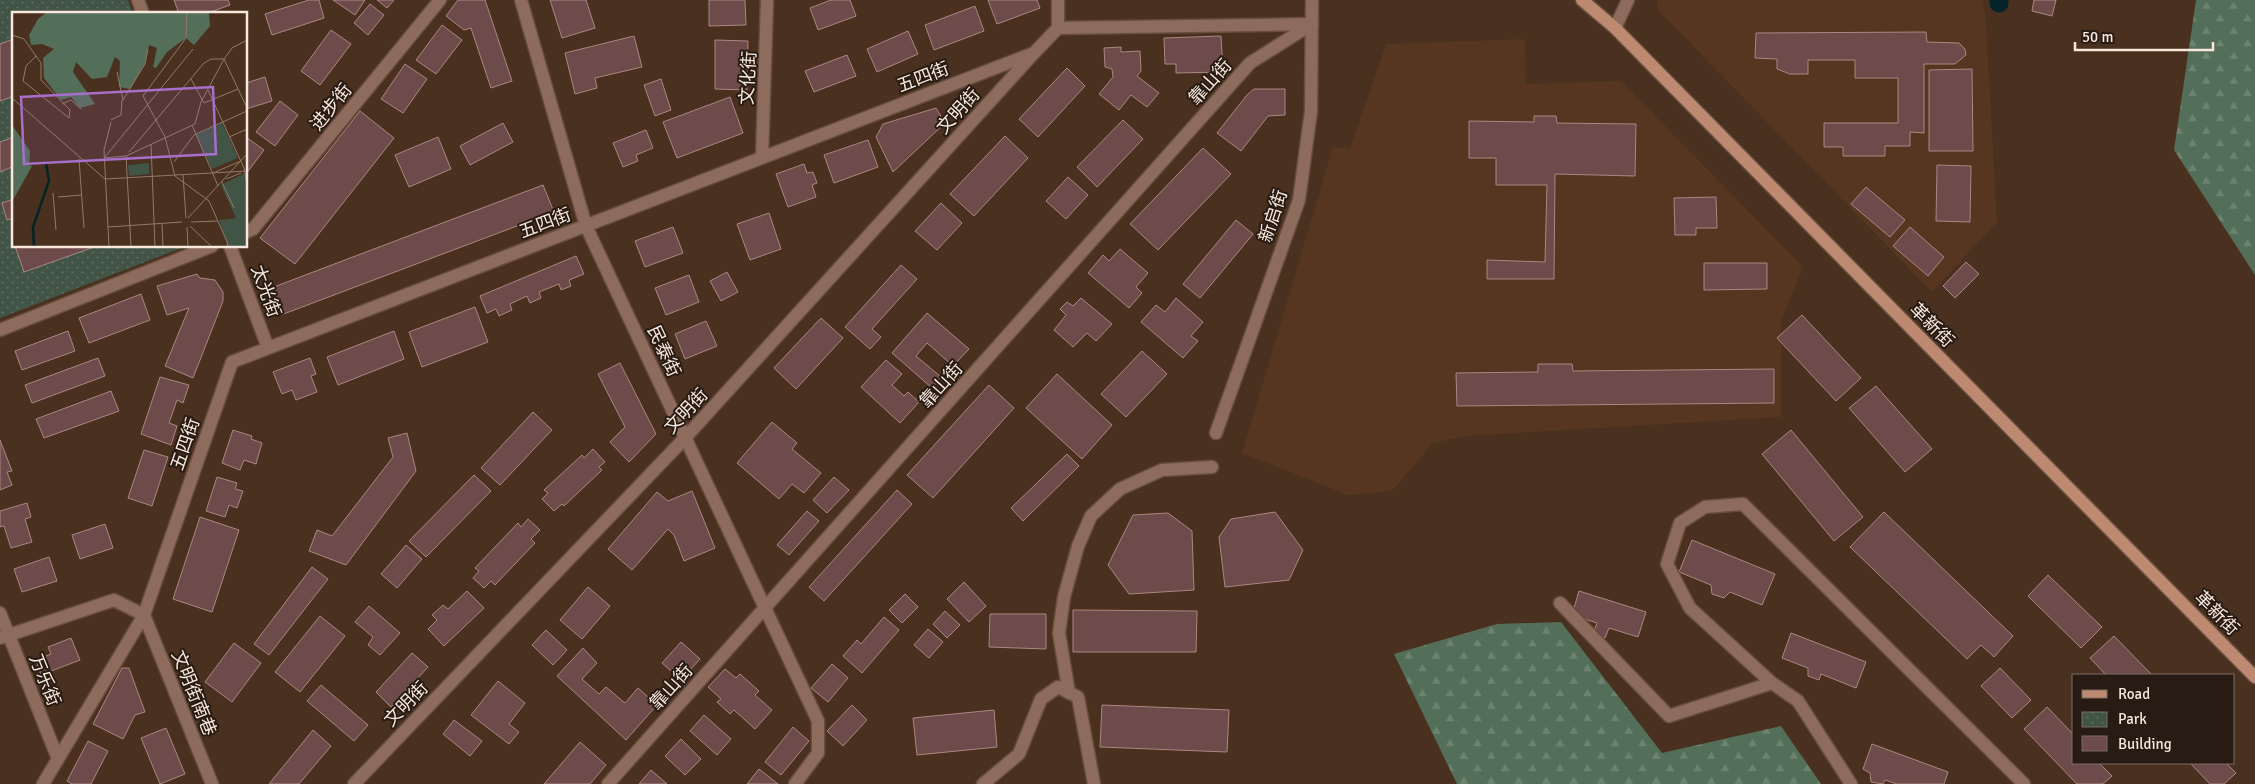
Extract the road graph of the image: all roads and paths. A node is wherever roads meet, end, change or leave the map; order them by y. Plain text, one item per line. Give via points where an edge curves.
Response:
1 (138, 0) edge
2 (440, 0) edge
3 (521, 0) edge
4 (767, 0) edge
5 (1058, 0) edge
6 (1312, 0) edge
7 (1582, 0) edge
8 (1628, 0) edge
9 (142, 12) edge
10 (1312, 24) junction
11 (1058, 28) junction
12 (1615, 28) junction
13 (1034, 53) junction
14 (762, 158) junction
15 (586, 226) junction
16 (248, 231) edge
17 (207, 248) edge
18 (231, 248) edge
19 (0, 330) edge
20 (268, 348) junction
21 (1216, 433) dead end
22 (685, 438) junction
23 (1212, 467) dead end
24 (1560, 603) dead end
25 (765, 608) junction
26 (0, 614) edge
27 (144, 615) junction
28 (4, 636) edge
29 (2255, 677) edge
30 (1772, 684) junction
31 (1069, 693) junction
32 (58, 760) junction
33 (44, 784) edge
34 (212, 784) edge
35 (354, 784) edge
36 (608, 784) edge
37 (795, 784) edge
38 (983, 784) edge
39 (1094, 784) edge
40 (1851, 784) edge
41 (2024, 784) edge

1 - 9 street
2 - 16 street, 进步街 via 254,229
3 - 15 street, 民泰街
4 - 14 street, 文化街
5 - 11 street
6 - 10 street, 新启街
7 - 12 main road, 革新街
8 - 12 street
10 - 11 street
10 - 21 street, 新启街 via 1311,111 1299,200
10 - 25 street, 靠山街 via 1250,63
11 - 13 street, 五四街
12 - 29 main road, 革新街
13 - 14 street, 五四街
13 - 22 street, 文明街
14 - 15 street, 五四街
15 - 20 street, 五四街
15 - 22 street, 民泰街
17 - 19 street
18 - 20 street, 太光街
20 - 27 street, 五四街 via 232,362
22 - 25 street, 民泰街
22 - 35 street, 文明街
23 - 31 street via 1162,470 1120,489 1092,516 1078,546 1064,597 1059,633
24 - 30 street via 1669,716
25 - 36 street, 靠山街
25 - 37 street, 民泰街 via 818,721 818,753
26 - 28 street, 万乐街
27 - 28 street via 114,600
27 - 32 street, 五四街
27 - 34 street, 文明街南巷
28 - 32 street, 万乐街
30 - 40 street via 1798,701
30 - 41 street via 1690,608 1667,564 1680,523 1704,506 1743,504
31 - 38 street via 1058,687 1041,699 1019,754
31 - 39 street via 1078,697
32 - 33 street, 五四街

